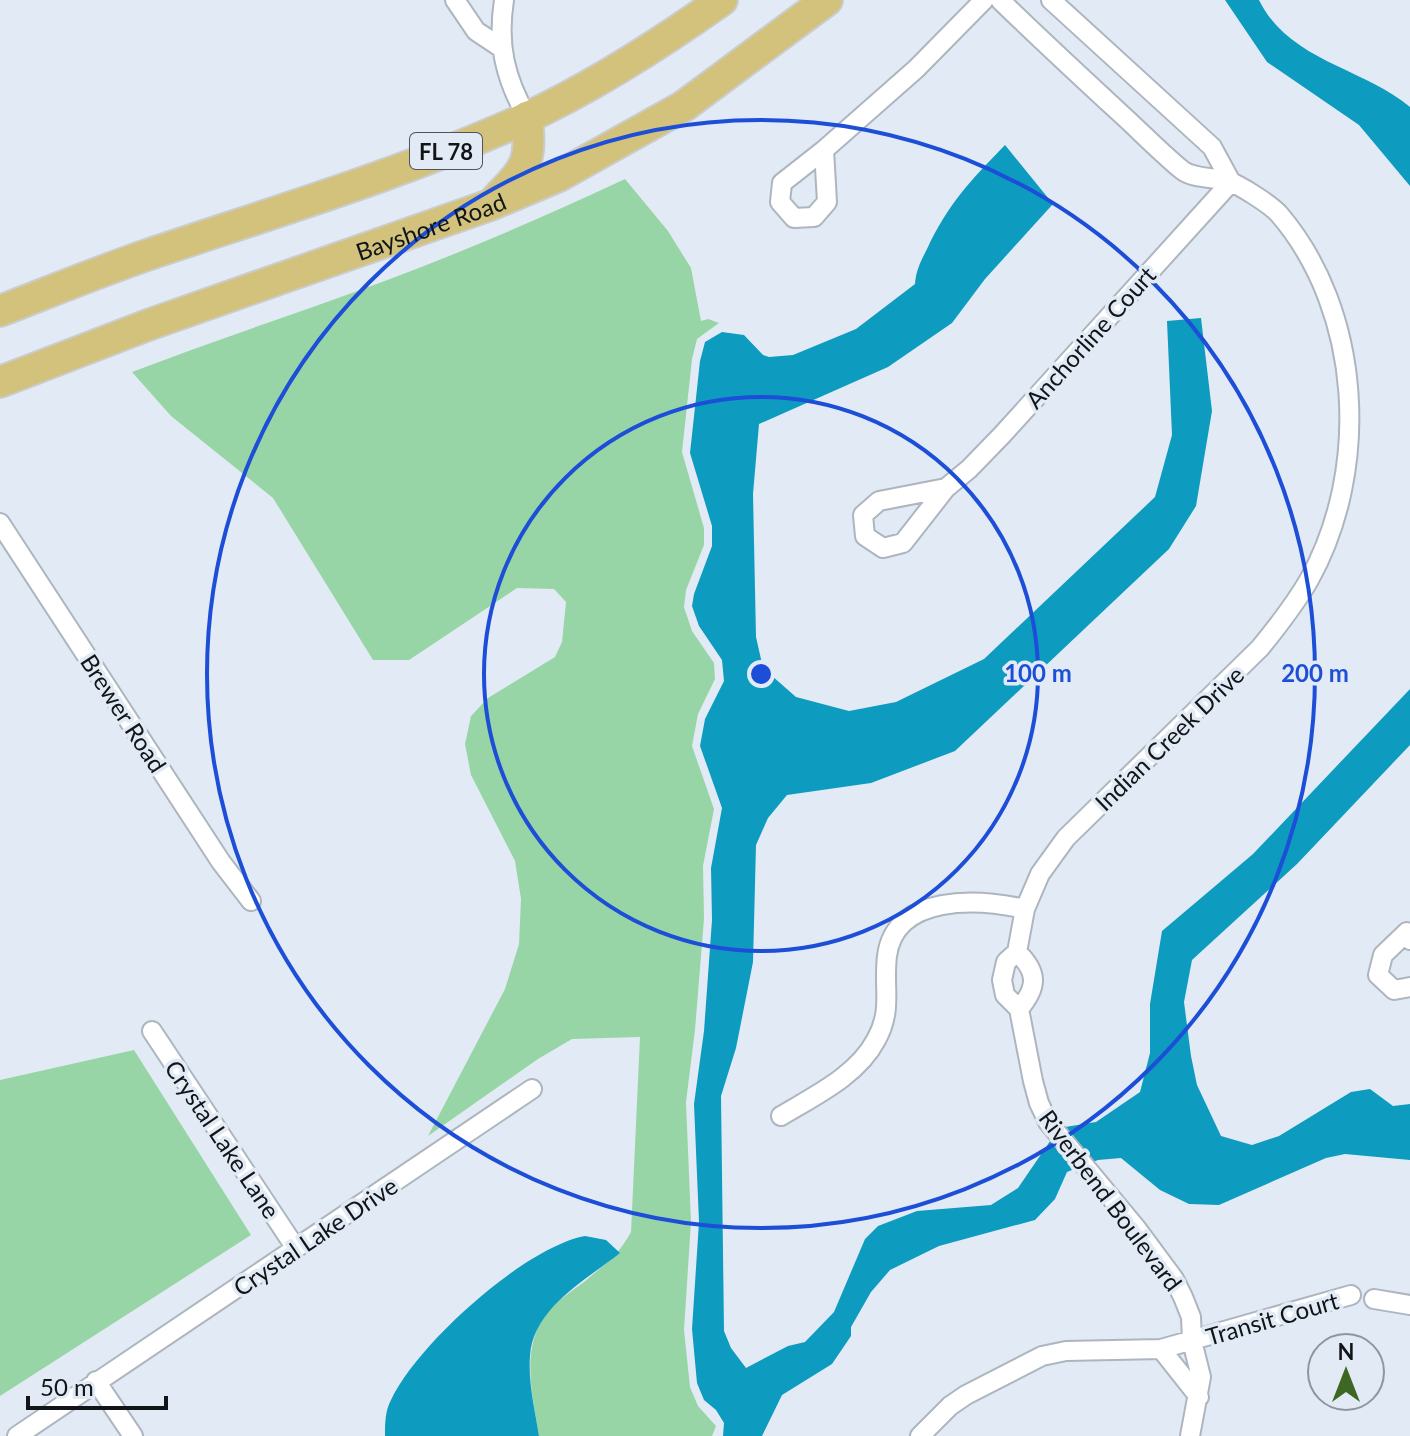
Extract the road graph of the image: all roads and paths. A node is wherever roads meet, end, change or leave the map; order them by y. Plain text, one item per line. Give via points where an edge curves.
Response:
1 (455, 0) edge
2 (504, 0) edge
3 (722, 0) edge
4 (827, 0) edge
5 (984, 0) edge
6 (1000, 0) edge
7 (1051, 0) edge
8 (500, 47) junction
9 (527, 117) junction
10 (824, 150) dead end
11 (1231, 182) junction
12 (490, 205) junction
13 (0, 311) edge
14 (0, 382) edge
15 (946, 488) dead end
16 (0, 523) edge
17 (251, 901) dead end
18 (1025, 909) junction
19 (1409, 934) edge
20 (1017, 952) junction
21 (1410, 987) edge
22 (1019, 1009) junction
23 (152, 1031) dead end
24 (532, 1089) dead end
25 (781, 1116) dead end
26 (295, 1247) junction
27 (1351, 1295) dead end
28 (1374, 1299) dead end
29 (1410, 1305) edge
30 (1192, 1341) junction
31 (1161, 1349) junction
32 (96, 1381) junction
33 (1199, 1397) junction
34 (17, 1436) edge
35 (133, 1436) edge
36 (920, 1436) edge
37 (1190, 1436) edge

1 - 8 street via 476,31
2 - 8 street
3 - 9 main road, FL 78 via 667,38
4 - 12 main road, Bayshore Road via 684,106 559,176
5 - 10 street
6 - 11 street, Indian Creek Drive via 1185,173
7 - 11 street, Indian Creek Drive via 1212,147
8 - 9 street via 514,95
9 - 12 main road via 530,151 522,173
9 - 13 main road, FL 78 via 406,166
11 - 15 street, Anchorline Court via 1002,435
11 - 18 street, Indian Creek Drive via 1277,211 1313,266 1337,326 1350,413 1335,517 1314,569 1286,617 1228,681 1066,838 1040,874
12 - 14 main road, Bayshore Road
16 - 17 street, Brewer Road
18 - 20 street, Riverbend Boulevard
18 - 25 street via 962,903 903,920 890,938 889,1004 875,1044 846,1075
19 - 21 street via 1383,955 1378,975 1394,990
20 - 22 street via 1033,979 1031,994
20 - 22 street, Riverbend Boulevard via 1006,962 1002,980 1005,995
22 - 30 street, Riverbend Boulevard via 1039,1103 1051,1126 1174,1279 1191,1317
23 - 26 street, Crystal Lake Lane
24 - 26 street, Crystal Lake Drive
26 - 32 street, Crystal Lake Drive
27 - 30 street, Transit Court
28 - 29 street, Transit Court
30 - 31 street, Transit Court
30 - 33 street, Riverbend Boulevard via 1201,1377
31 - 33 street
31 - 36 street, Transit Court via 1042,1356 966,1395
32 - 34 street, Crystal Lake Drive
32 - 35 street
33 - 37 street, Riverbend Boulevard

